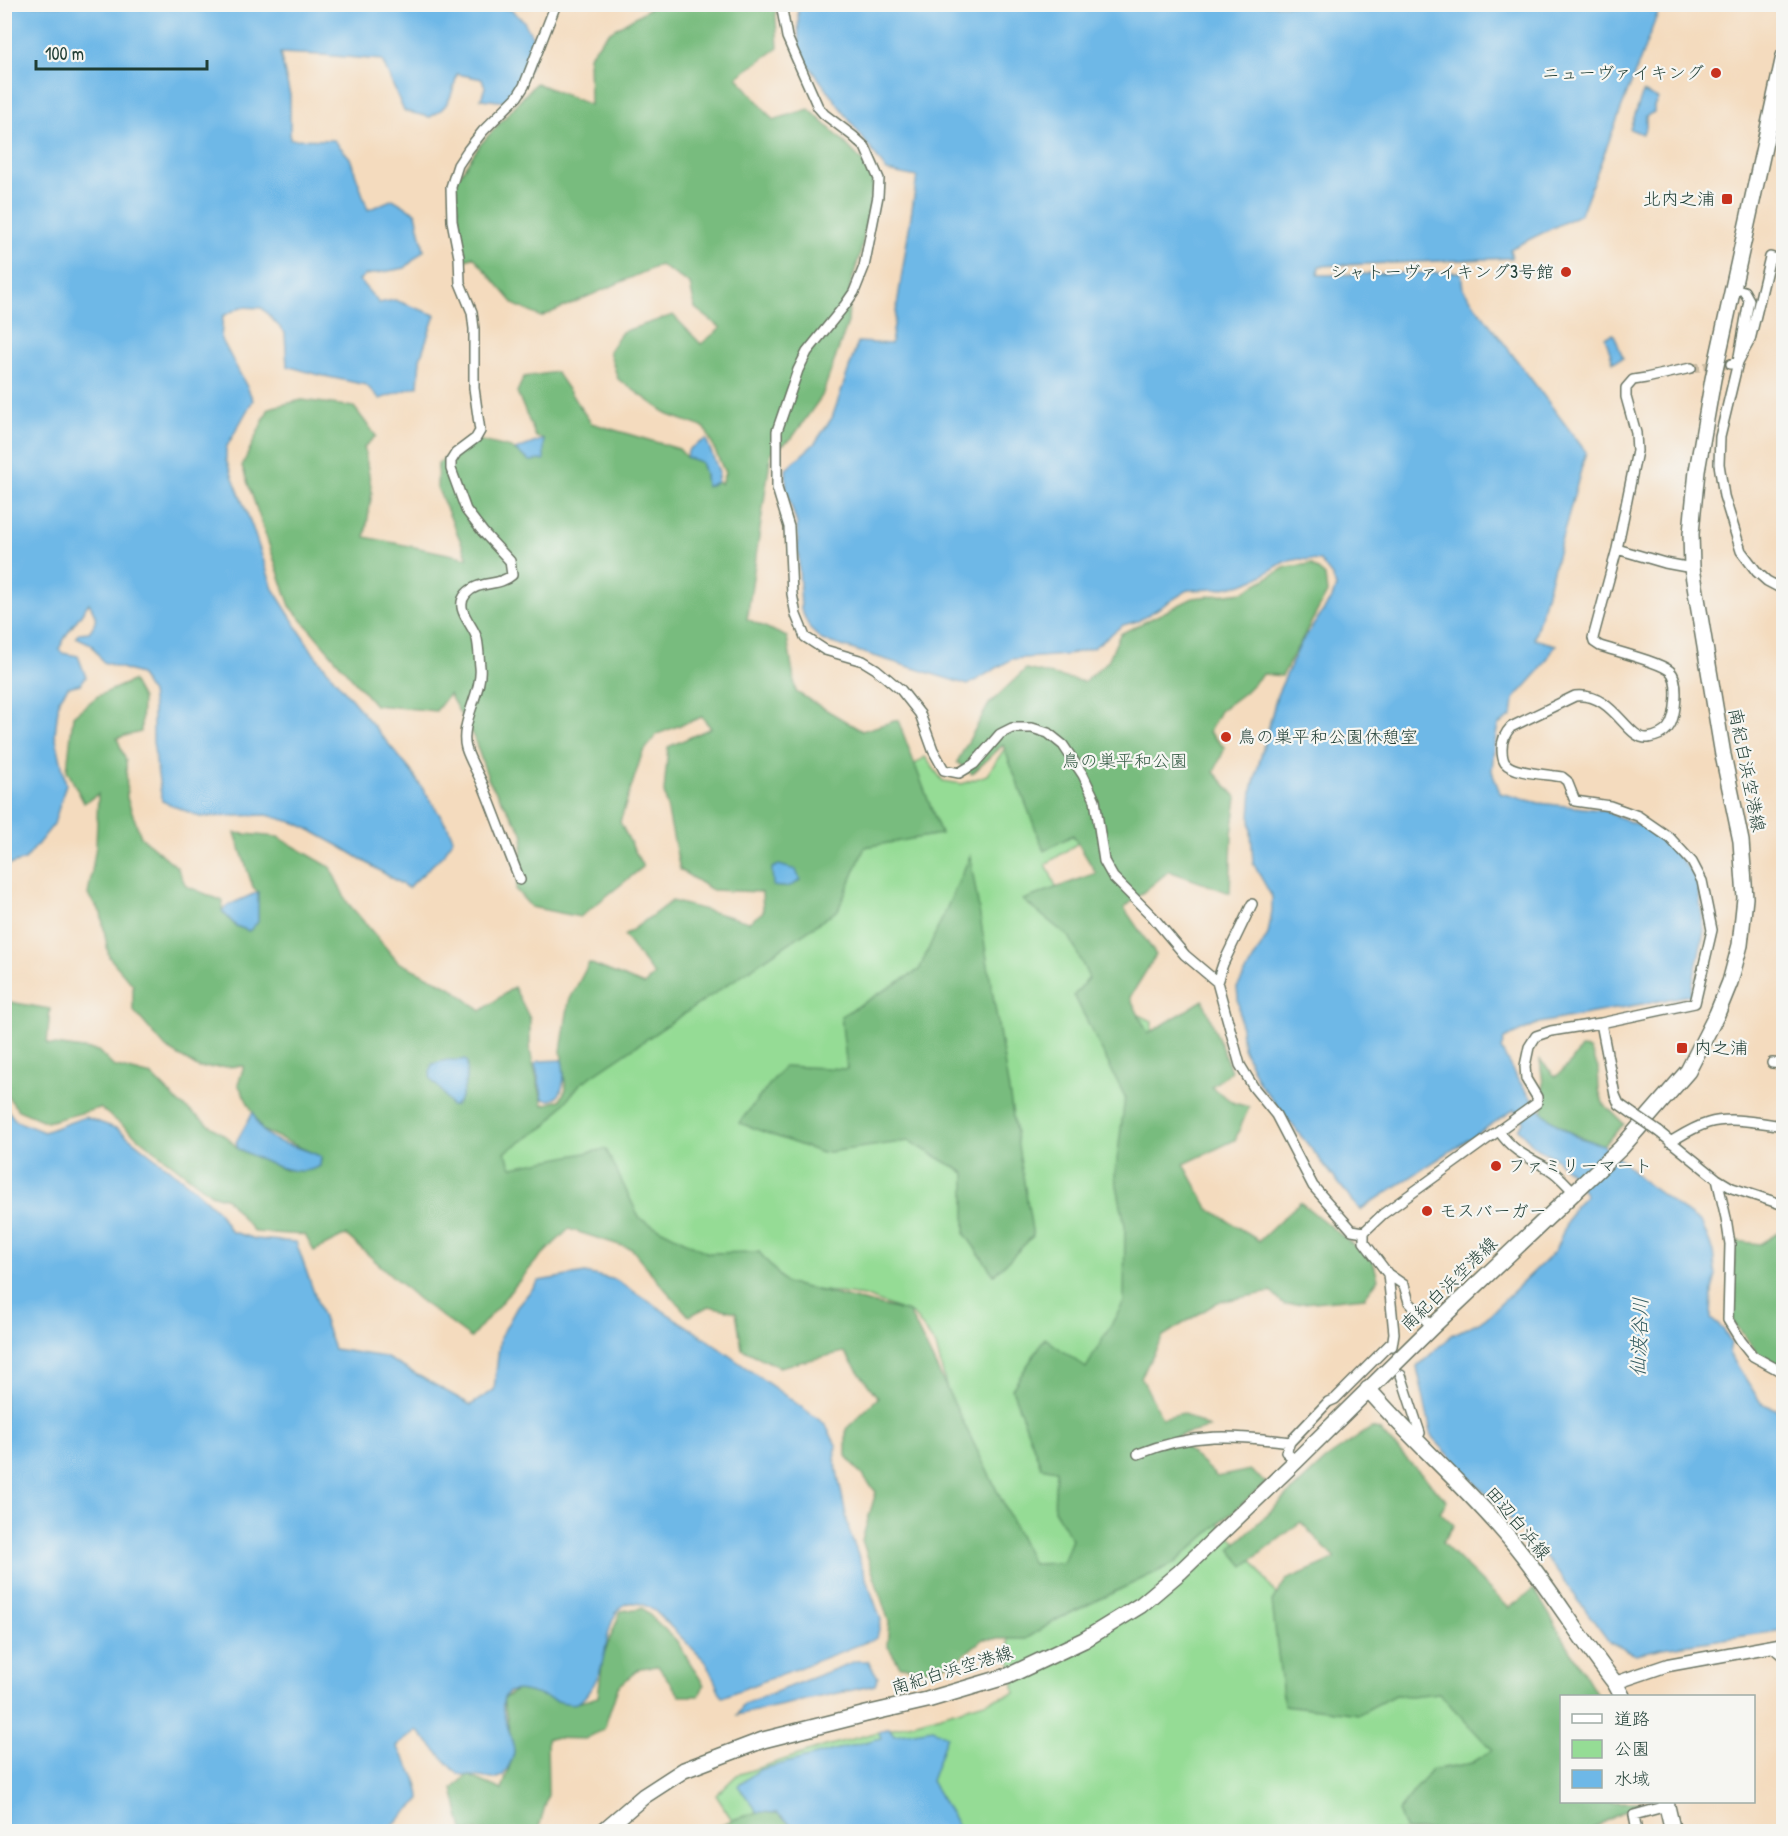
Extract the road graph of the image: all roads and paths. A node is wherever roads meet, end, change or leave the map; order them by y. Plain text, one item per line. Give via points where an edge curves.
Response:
1 (556, 4) edge
2 (781, 4) edge
3 (1784, 56) edge
4 (1769, 118) junction
5 (1784, 132) edge
6 (1784, 261) edge
7 (1732, 288) junction
8 (1735, 363) junction
9 (1691, 368) tunnel mouth
10 (1617, 549) junction
11 (1692, 568) junction
12 (1784, 590) edge
13 (520, 880) dead end
14 (1252, 904) dead end
15 (1217, 982) junction
16 (1601, 1023) junction
17 (1772, 1063) dead end
18 (1784, 1064) edge
19 (1784, 1126) edge
20 (1499, 1131) junction
21 (1670, 1142) junction
22 (1717, 1179) junction
23 (1576, 1190) junction
24 (1784, 1205) edge
25 (1364, 1232) junction
26 (1388, 1274) junction
27 (1432, 1327) junction
28 (1784, 1373) edge
29 (1401, 1375) dead end
30 (1368, 1389) junction
31 (1416, 1439) junction
32 (1290, 1442) junction
33 (1138, 1454) dead end
34 (1296, 1461) junction
35 (1778, 1645) edge
36 (1784, 1657) edge
37 (1619, 1690) edge
38 (1666, 1804) edge
39 (602, 1832) edge
40 (1637, 1832) edge
41 (1673, 1832) edge

1 - 13 street via 524,86 468,150 450,187 460,283 472,312 474,388 480,431 456,453 451,469 466,510 512,568 512,575 506,580 480,585 466,593 463,600 464,615 478,641 481,672 465,738
2 - 15 street via 787,37 818,107 865,147 879,179 864,267 845,305 807,352 777,431 777,488 789,526 792,594 805,637 825,650 876,669 901,690 920,714 944,770 959,773 974,764 1000,735 1012,728 1048,733 1063,745 1095,800 1104,861 1113,877 1185,955
3 - 4 main road, 南紀白浜空港線
4 - 5 street
4 - 7 main road, 南紀白浜空港線
6 - 8 street via 1770,257 1750,340
7 - 8 street via 1744,291 1749,300
7 - 11 main road, 南紀白浜空港線 via 1697,471
8 - 12 street via 1720,437 1724,496 1741,551 1762,577
9 - 10 street via 1637,378 1626,388 1637,451
10 - 11 street
10 - 16 street via 1594,640 1600,646 1672,673 1676,689 1671,724 1664,733 1643,738 1599,700 1575,696 1511,727 1502,744 1509,766 1562,777 1575,801 1614,807 1662,831 1688,857 1700,876 1712,930 1695,1003
11 - 23 main road, 南紀白浜空港線 via 1741,841 1745,914 1740,945 1730,982 1684,1078 1621,1148
14 - 15 street
15 - 25 street via 1240,1065 1276,1115 1313,1186 1352,1230
16 - 20 street via 1536,1036 1525,1066 1526,1079 1537,1103
16 - 21 street, bridge via 1619,1104
17 - 18 street
19 - 21 street via 1728,1120 1709,1123
20 - 23 street via 1521,1155 1549,1169
20 - 25 street via 1383,1214
21 - 22 street
22 - 24 street
22 - 28 street via 1730,1244 1728,1320 1753,1356
23 - 27 main road, 南紀白浜空港線
25 - 26 street via 1364,1242
26 - 27 street via 1404,1285 1409,1302
26 - 32 street via 1392,1346 1328,1402
27 - 30 main road, 南紀白浜空港線
29 - 31 street via 1420,1433
30 - 31 main road, 田辺白浜線
30 - 34 main road, 南紀白浜空港線
31 - 37 main road, 田辺白浜線 via 1510,1539
32 - 33 street via 1199,1437 1160,1444
32 - 34 street via 1286,1452
34 - 39 main road, 南紀白浜空港線 via 1180,1572 1140,1605 1084,1640 1008,1676 763,1740 694,1766 653,1790
35 - 36 street
35 - 37 street via 1668,1665
38 - 40 street via 1634,1815
38 - 41 main road

